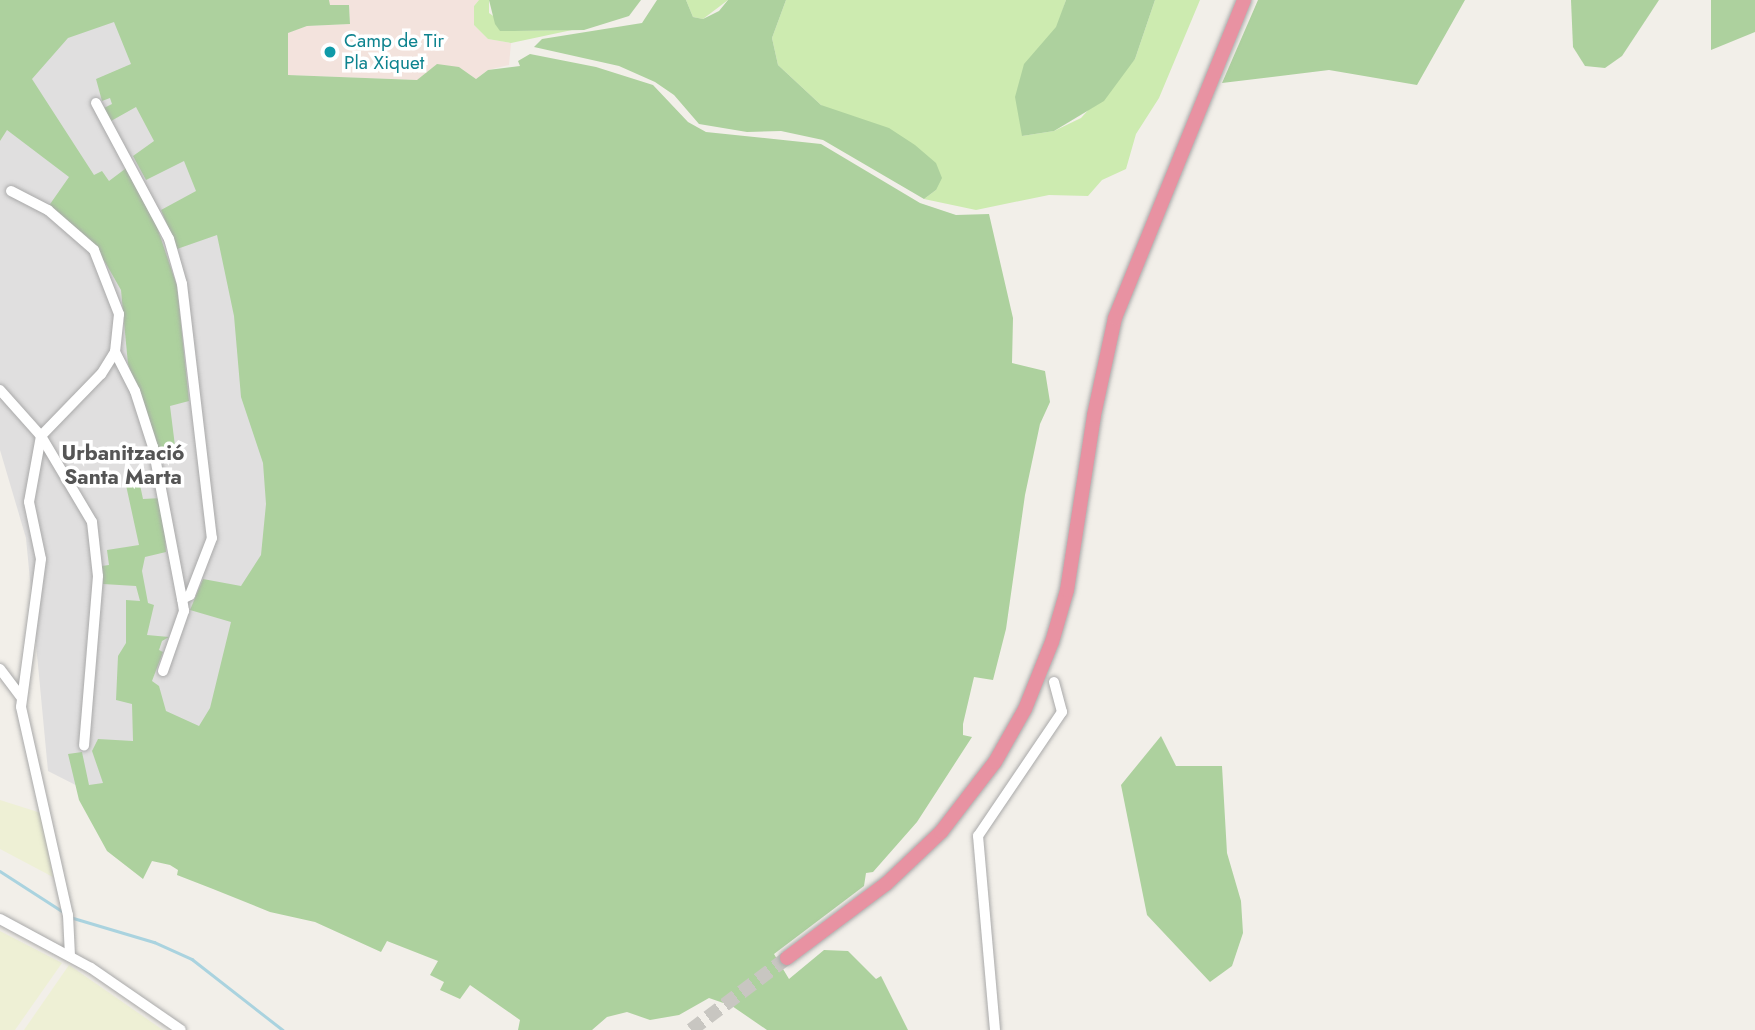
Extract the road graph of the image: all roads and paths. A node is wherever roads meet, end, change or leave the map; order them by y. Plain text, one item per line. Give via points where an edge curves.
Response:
1 (1244, 0) edge
2 (96, 103) dead end
3 (11, 191) dead end
4 (115, 352) junction
5 (0, 390) edge
6 (41, 436) junction
7 (182, 599) junction
8 (0, 669) edge
9 (163, 671) dead end
10 (1054, 681) dead end
11 (21, 698) junction
12 (84, 745) dead end
13 (0, 919) edge
14 (70, 956) junction
15 (787, 958) tunnel mouth
16 (181, 1030) edge
17 (995, 1030) edge

1 - 15 highway via 1115,318 1094,415 1067,590 1025,709 995,762 941,832 886,884
2 - 7 street via 164,229 182,284 212,538 190,594
3 - 4 street via 48,210 94,250 119,314
4 - 6 street via 101,374
4 - 7 street via 135,391 153,447
5 - 6 street
6 - 11 street via 29,502 41,559
6 - 12 street via 92,522 98,576
7 - 9 street via 184,611
8 - 11 street
10 - 17 street via 1062,712 978,836
11 - 14 street via 68,915
13 - 14 street
14 - 16 street

